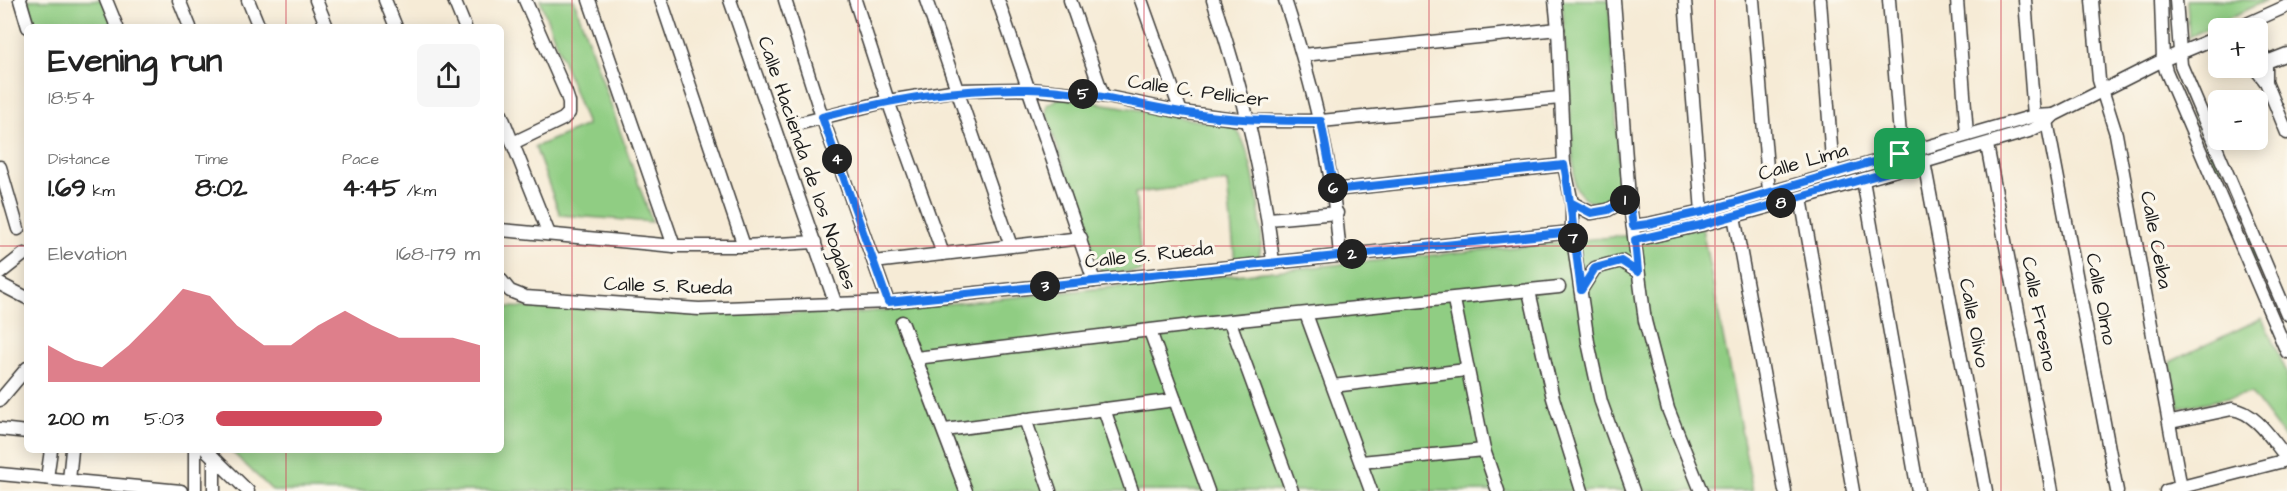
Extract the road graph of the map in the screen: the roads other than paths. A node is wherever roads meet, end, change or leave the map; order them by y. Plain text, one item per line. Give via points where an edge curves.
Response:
1 (20, 0) edge
2 (106, 0) edge
3 (179, 0) edge
4 (248, 0) edge
5 (316, 0) edge
6 (385, 0) edge
7 (454, 0) edge
8 (525, 0) edge
9 (589, 0) edge
10 (661, 0) edge
11 (730, 0) edge
12 (785, 0) edge
13 (855, 0) edge
14 (926, 0) edge
15 (998, 0) edge
16 (1070, 0) edge
17 (1141, 0) edge
18 (1213, 0) edge
19 (1285, 0) edge
20 (1555, 0) edge
21 (1614, 0) edge
22 (1685, 0) edge
23 (1753, 0) edge
24 (1820, 0) edge
25 (1889, 0) edge
26 (1957, 0) edge
27 (2025, 0) edge
28 (2092, 0) edge
29 (2161, 0) edge
30 (2176, 0) edge
31 (2287, 6) edge
32 (2264, 18) edge
33 (27, 24) edge
34 (116, 24) edge
35 (189, 24) edge
36 (258, 24) edge
37 (326, 24) edge
38 (395, 24) edge
39 (464, 24) edge
40 (1558, 29) junction
41 (2208, 41) edge
42 (2179, 54) junction
43 (2287, 54) edge
44 (1303, 55) junction
45 (2163, 60) junction
46 (2268, 62) edge
47 (2265, 78) edge
48 (1030, 89) junction
49 (957, 90) junction
50 (2102, 91) junction
51 (1103, 96) junction
52 (1560, 98) junction
53 (888, 100) junction
54 (1181, 112) junction
55 (822, 117) junction
56 (2045, 117) junction
57 (504, 121) edge
58 (1250, 121) junction
59 (1321, 121) junction
60 (797, 124) dead end
61 (2287, 133) edge
62 (1967, 135) junction
63 (513, 143) junction
64 (1987, 145) junction
65 (1900, 154) junction
66 (1924, 162) junction
67 (1564, 165) junction
68 (0, 167) edge
69 (1903, 168) junction
70 (1833, 173) junction
71 (1863, 180) junction
72 (1334, 190) junction
73 (1769, 192) junction
74 (1629, 198) junction
75 (1801, 198) junction
76 (1572, 203) junction
77 (1337, 213) junction
78 (1734, 216) junction
79 (1703, 218) junction
80 (1269, 219) junction
81 (1633, 226) junction
82 (18, 229) dead end
83 (504, 230) edge
84 (1572, 232) junction
85 (549, 234) junction
86 (1081, 238) junction
87 (1635, 240) junction
88 (815, 242) junction
89 (674, 246) junction
90 (744, 246) junction
91 (1011, 246) junction
92 (24, 254) edge
93 (943, 254) junction
94 (1340, 255) junction
95 (874, 262) junction
96 (1273, 262) junction
97 (1638, 272) junction
98 (0, 273) edge
99 (1094, 281) junction
100 (504, 283) edge
101 (0, 284) edge
102 (2281, 284) edge
103 (1559, 287) dead end
104 (1581, 290) junction
105 (1529, 291) junction
106 (2261, 293) junction
107 (24, 296) edge
108 (1454, 300) junction
109 (888, 302) junction
110 (836, 305) junction
111 (1306, 314) junction
112 (2287, 314) edge
113 (902, 322) dead end
114 (1230, 322) junction
115 (1150, 331) junction
116 (2287, 352) edge
117 (916, 358) junction
118 (1466, 370) junction
119 (24, 372) edge
120 (1334, 386) junction
121 (0, 400) edge
122 (1175, 400) junction
123 (1104, 409) junction
124 (1025, 419) junction
125 (2170, 422) junction
126 (0, 429) edge
127 (945, 430) junction
128 (24, 432) edge
129 (1484, 450) junction
130 (51, 453) edge
131 (72, 453) edge
132 (195, 453) edge
133 (210, 454) edge
134 (2287, 459) edge
135 (1360, 462) junction
136 (0, 474) edge
137 (47, 478) junction
138 (69, 480) junction
139 (2181, 488) junction
140 (181, 491) edge
141 (195, 491) edge
142 (214, 491) edge
143 (248, 491) edge
144 (966, 491) edge
145 (1050, 491) edge
146 (1132, 491) edge
147 (1208, 491) edge
148 (1292, 491) edge
149 (1371, 491) edge
150 (1498, 491) edge
151 (1582, 491) edge
152 (1633, 491) edge
153 (1701, 491) edge
154 (1785, 491) edge
155 (1853, 491) edge
156 (1918, 491) edge
157 (1986, 491) edge
158 (2052, 491) edge
159 (2117, 491) edge
160 (2166, 491) edge

1 - 33 street
2 - 34 street
3 - 35 street
4 - 36 street
5 - 37 street
6 - 38 street
7 - 39 street
8 - 63 street via 570,108 563,119
9 - 89 street
10 - 90 street
11 - 88 street, Calle Hacienda de los Nogales
12 - 55 street
13 - 53 street
14 - 49 street
15 - 48 street
16 - 51 street
17 - 54 street
18 - 58 street
19 - 44 street
20 - 40 street
21 - 74 street
22 - 79 street
23 - 73 street
24 - 70 street
25 - 65 street
26 - 62 street
27 - 56 street, Calle Olmo
28 - 50 street, Calle Ceiba
29 - 45 street
30 - 42 street
31 - 32 street
40 - 44 street
40 - 52 street
41 - 42 street, Calle Lima
42 - 45 street, Calle Lima
42 - 102 street via 2212,139
43 - 46 street
44 - 59 street
45 - 50 street, Calle Lima
45 - 106 street
47 - 61 street
48 - 49 street, Calle C. Pellicer
48 - 51 street, Calle C. Pellicer
48 - 86 street
49 - 53 street, Calle C. Pellicer
49 - 91 street
50 - 56 street, Calle Lima
50 - 125 street, Calle Ceiba via 2116,134
51 - 54 street, Calle C. Pellicer
52 - 59 street, Calle C. Pellicer
52 - 67 street
53 - 55 street, Calle C. Pellicer
53 - 93 street
54 - 58 street, Calle C. Pellicer
55 - 60 street, Calle C. Pellicer
55 - 95 street
56 - 62 street, Calle Lima
56 - 64 street, Calle Lima via 2029,130
56 - 159 street, Calle Olmo
57 - 63 street
58 - 59 street, Calle C. Pellicer
58 - 80 street
59 - 72 street
62 - 65 street, Calle Lima
63 - 85 street
64 - 66 street, Calle Lima
64 - 158 street, Calle Fresno
65 - 69 street
65 - 70 street, Calle Lima
66 - 69 street, Calle Lima
66 - 157 street, Calle Olivo
67 - 72 street
67 - 76 street
68 - 82 street
69 - 71 street, Calle Lima
70 - 73 street, Calle Lima
71 - 75 street, Calle Lima
71 - 156 street
72 - 77 street
73 - 79 street, Calle Lima
74 - 76 street via 1608,210 1591,213
74 - 81 street
75 - 78 street, Calle Lima
75 - 155 street
76 - 84 street
77 - 80 street
77 - 94 street
78 - 79 street, Calle Lima
78 - 154 street
79 - 81 street, Calle Lima
79 - 87 street
80 - 96 street
81 - 87 street
83 - 85 street
84 - 94 street, Calle S. Rueda
84 - 104 street
85 - 89 street
86 - 91 street
86 - 99 street
87 - 97 street
88 - 90 street
88 - 110 street, Calle Hacienda de los Nogales
89 - 90 street
91 - 93 street
92 - 98 street
93 - 95 street
94 - 96 street, Calle S. Rueda
95 - 109 street
96 - 99 street, Calle S. Rueda
97 - 104 street via 1621,261 1595,268
97 - 153 street via 1645,321 1668,409
99 - 109 street, Calle S. Rueda
100 - 110 street, Calle S. Rueda via 515,294 525,297 699,309
101 - 107 street
102 - 106 street
102 - 112 street
103 - 105 street
104 - 152 street via 1601,402
105 - 108 street
105 - 151 street via 1553,398
106 - 116 street
108 - 111 street
108 - 118 street
109 - 110 street, Calle S. Rueda
111 - 114 street
111 - 120 street
113 - 117 street
114 - 115 street
114 - 148 street
115 - 117 street
115 - 122 street
117 - 127 street
118 - 120 street
118 - 129 street
119 - 121 street
120 - 135 street
122 - 123 street
122 - 147 street
123 - 124 street
123 - 146 street
124 - 127 street
124 - 145 street
125 - 134 street via 2232,409 2242,411 2251,416
125 - 139 street, Calle Ceiba
126 - 128 street
127 - 144 street
129 - 135 street
129 - 150 street
130 - 137 street
131 - 138 street
132 - 141 street
133 - 142 street
133 - 143 street
134 - 139 street
135 - 149 street
136 - 137 street
137 - 138 street
138 - 140 street
139 - 160 street

